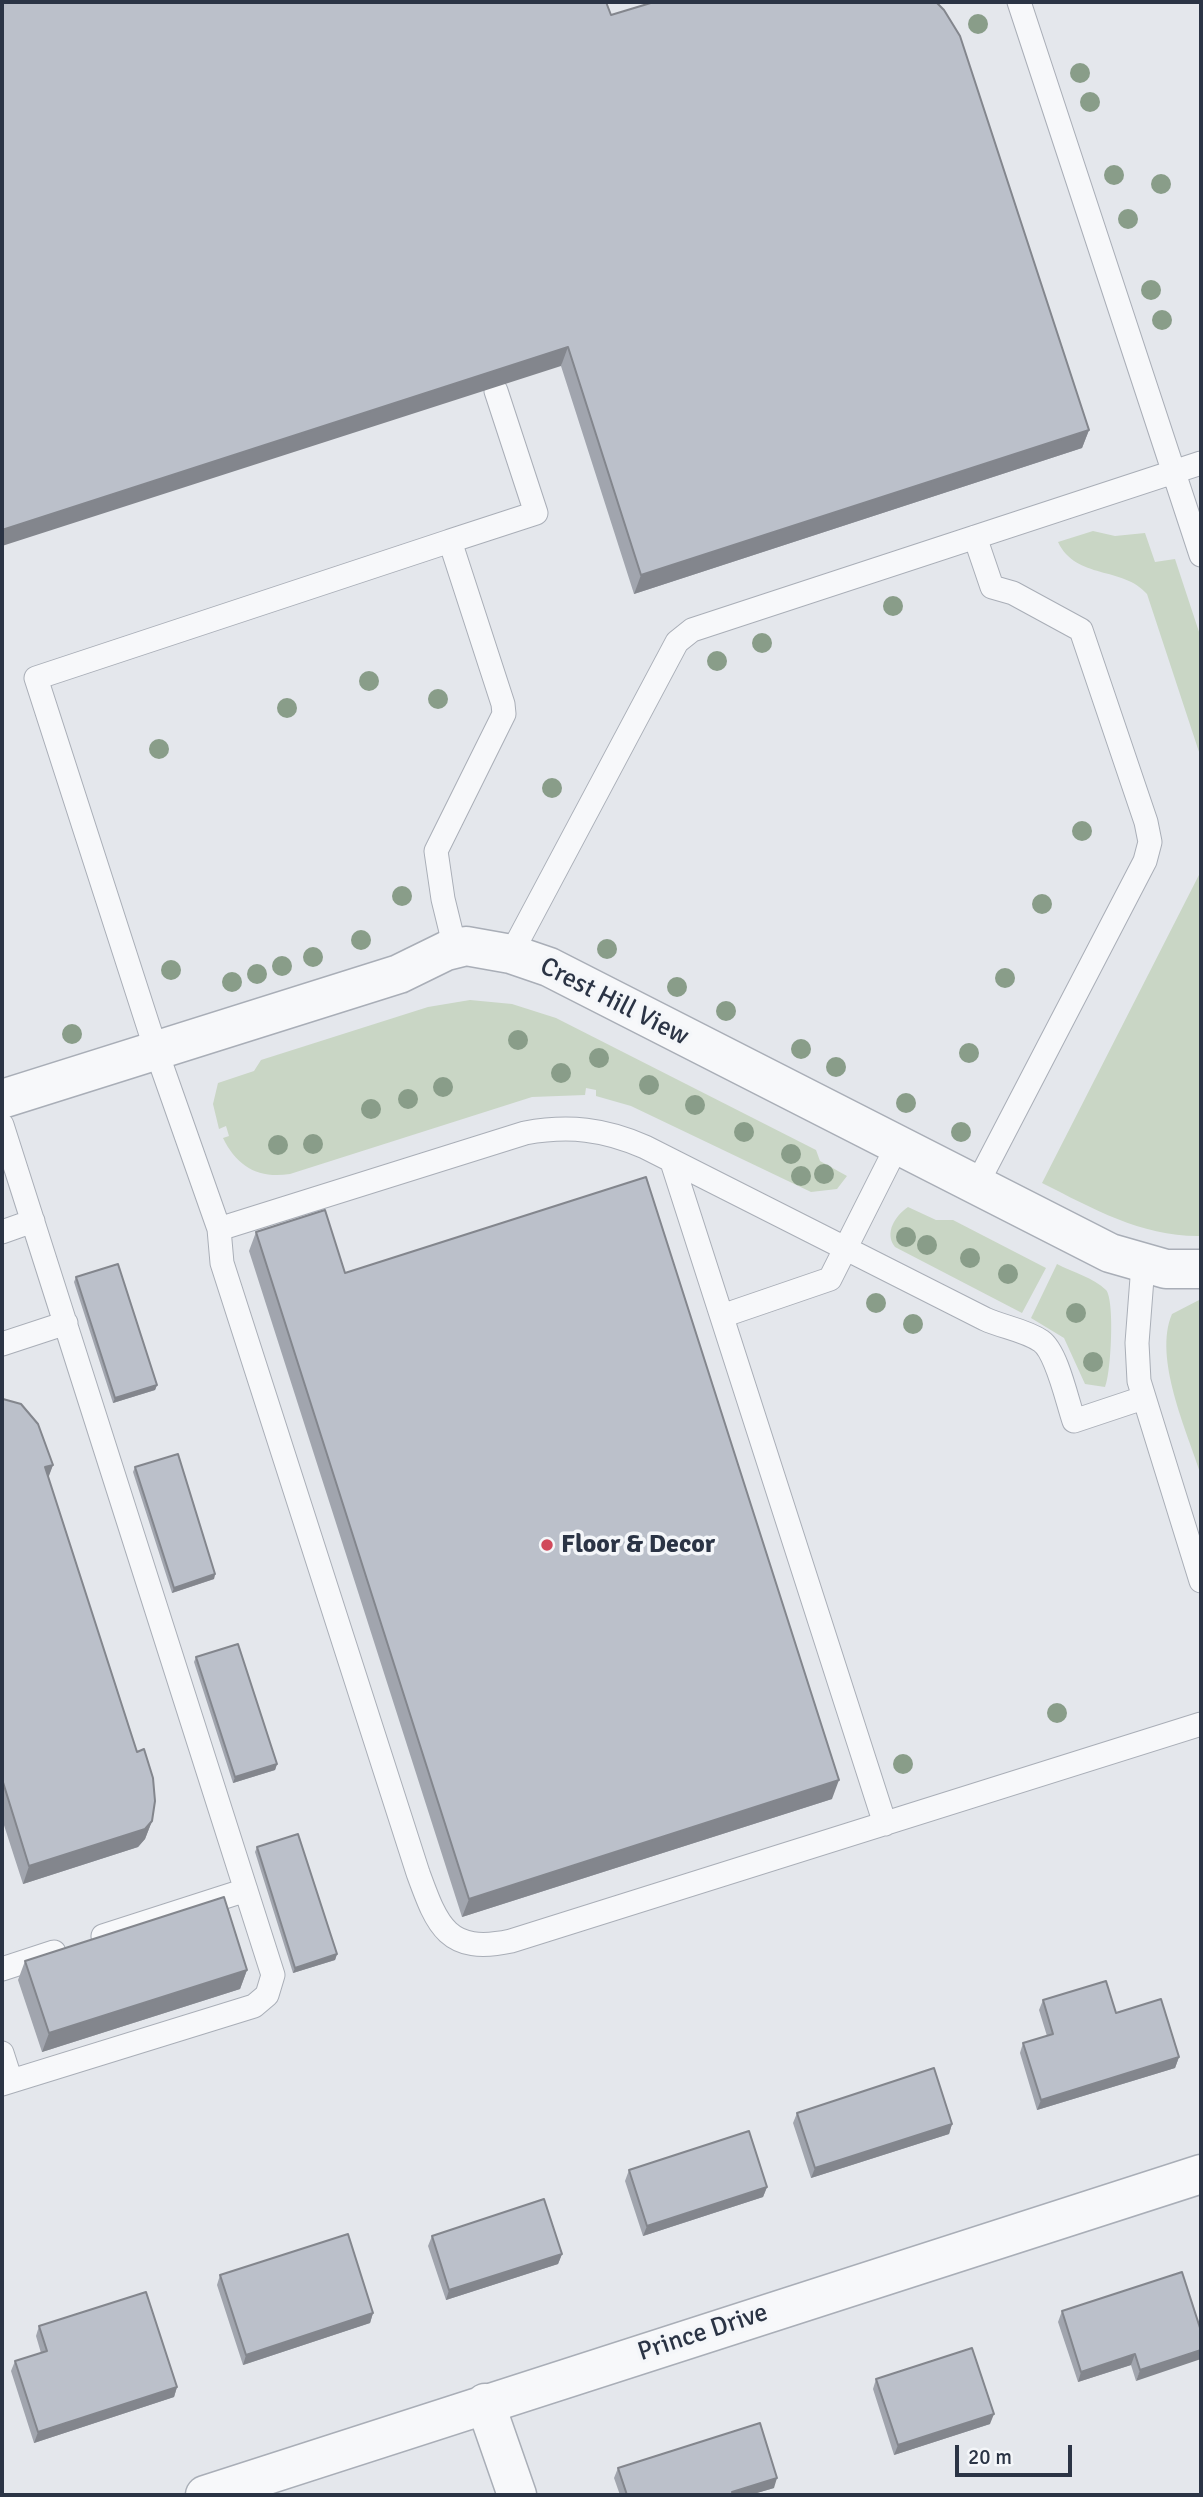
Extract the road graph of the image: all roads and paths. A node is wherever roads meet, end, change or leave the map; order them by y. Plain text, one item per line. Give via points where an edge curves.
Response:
1 (1019, 2) edge
2 (496, 391) edge
3 (1201, 463) edge
4 (1174, 472) junction
5 (975, 537) junction
6 (450, 541) junction
7 (1201, 555) edge
8 (455, 948) junction
9 (511, 954) junction
10 (156, 1050) junction
11 (2, 1099) edge
12 (2, 1125) edge
13 (897, 1146) junction
14 (672, 1162) junction
15 (976, 1186) junction
16 (33, 1221) junction
17 (219, 1229) junction
18 (2, 1232) edge
19 (847, 1247) junction
20 (1143, 1265) junction
21 (1201, 1269) edge
22 (722, 1315) junction
23 (66, 1323) junction
24 (2, 1344) edge
25 (1143, 1398) junction
26 (1201, 1581) edge
27 (1201, 1724) edge
28 (885, 1824) junction
29 (246, 1890) junction
30 (2, 1969) edge
31 (2, 2053) edge
32 (6, 2083) edge
33 (1201, 2174) edge
34 (485, 2403) junction
35 (205, 2495) edge
36 (517, 2495) edge

1 - 4 lane
2 - 6 lane via 536,513
3 - 4 lane
4 - 5 lane
4 - 7 lane
5 - 9 lane via 692,630 677,642
5 - 15 lane via 992,587 1076,626 1084,636 1150,842 1145,861
6 - 8 lane via 504,714 436,851
6 - 10 lane via 36,678
8 - 9 street, Crest Hill View via 477,946
8 - 10 street, Crest Hill View via 399,974
9 - 13 street, Crest Hill View via 549,967
10 - 11 street, Crest Hill View
10 - 17 lane
12 - 16 lane
13 - 15 street, Crest Hill View
13 - 19 lane
14 - 17 lane via 600,1130 551,1128 486,1144
14 - 19 lane
14 - 22 lane
15 - 20 street, Crest Hill View
16 - 18 lane
16 - 23 lane
17 - 28 lane via 226,1276 418,1873 445,1932 481,1945 511,1941
19 - 22 lane via 826,1282
19 - 25 lane via 985,1319 1046,1345 1074,1421
20 - 21 street, Crest Hill View
20 - 25 lane via 1137,1343
22 - 28 lane
23 - 24 lane
23 - 29 lane
25 - 26 lane
27 - 28 lane
29 - 30 lane
29 - 32 lane via 274,1975 261,2002
31 - 32 lane
33 - 34 street, Prince Drive
34 - 35 street, Prince Drive
34 - 36 street

